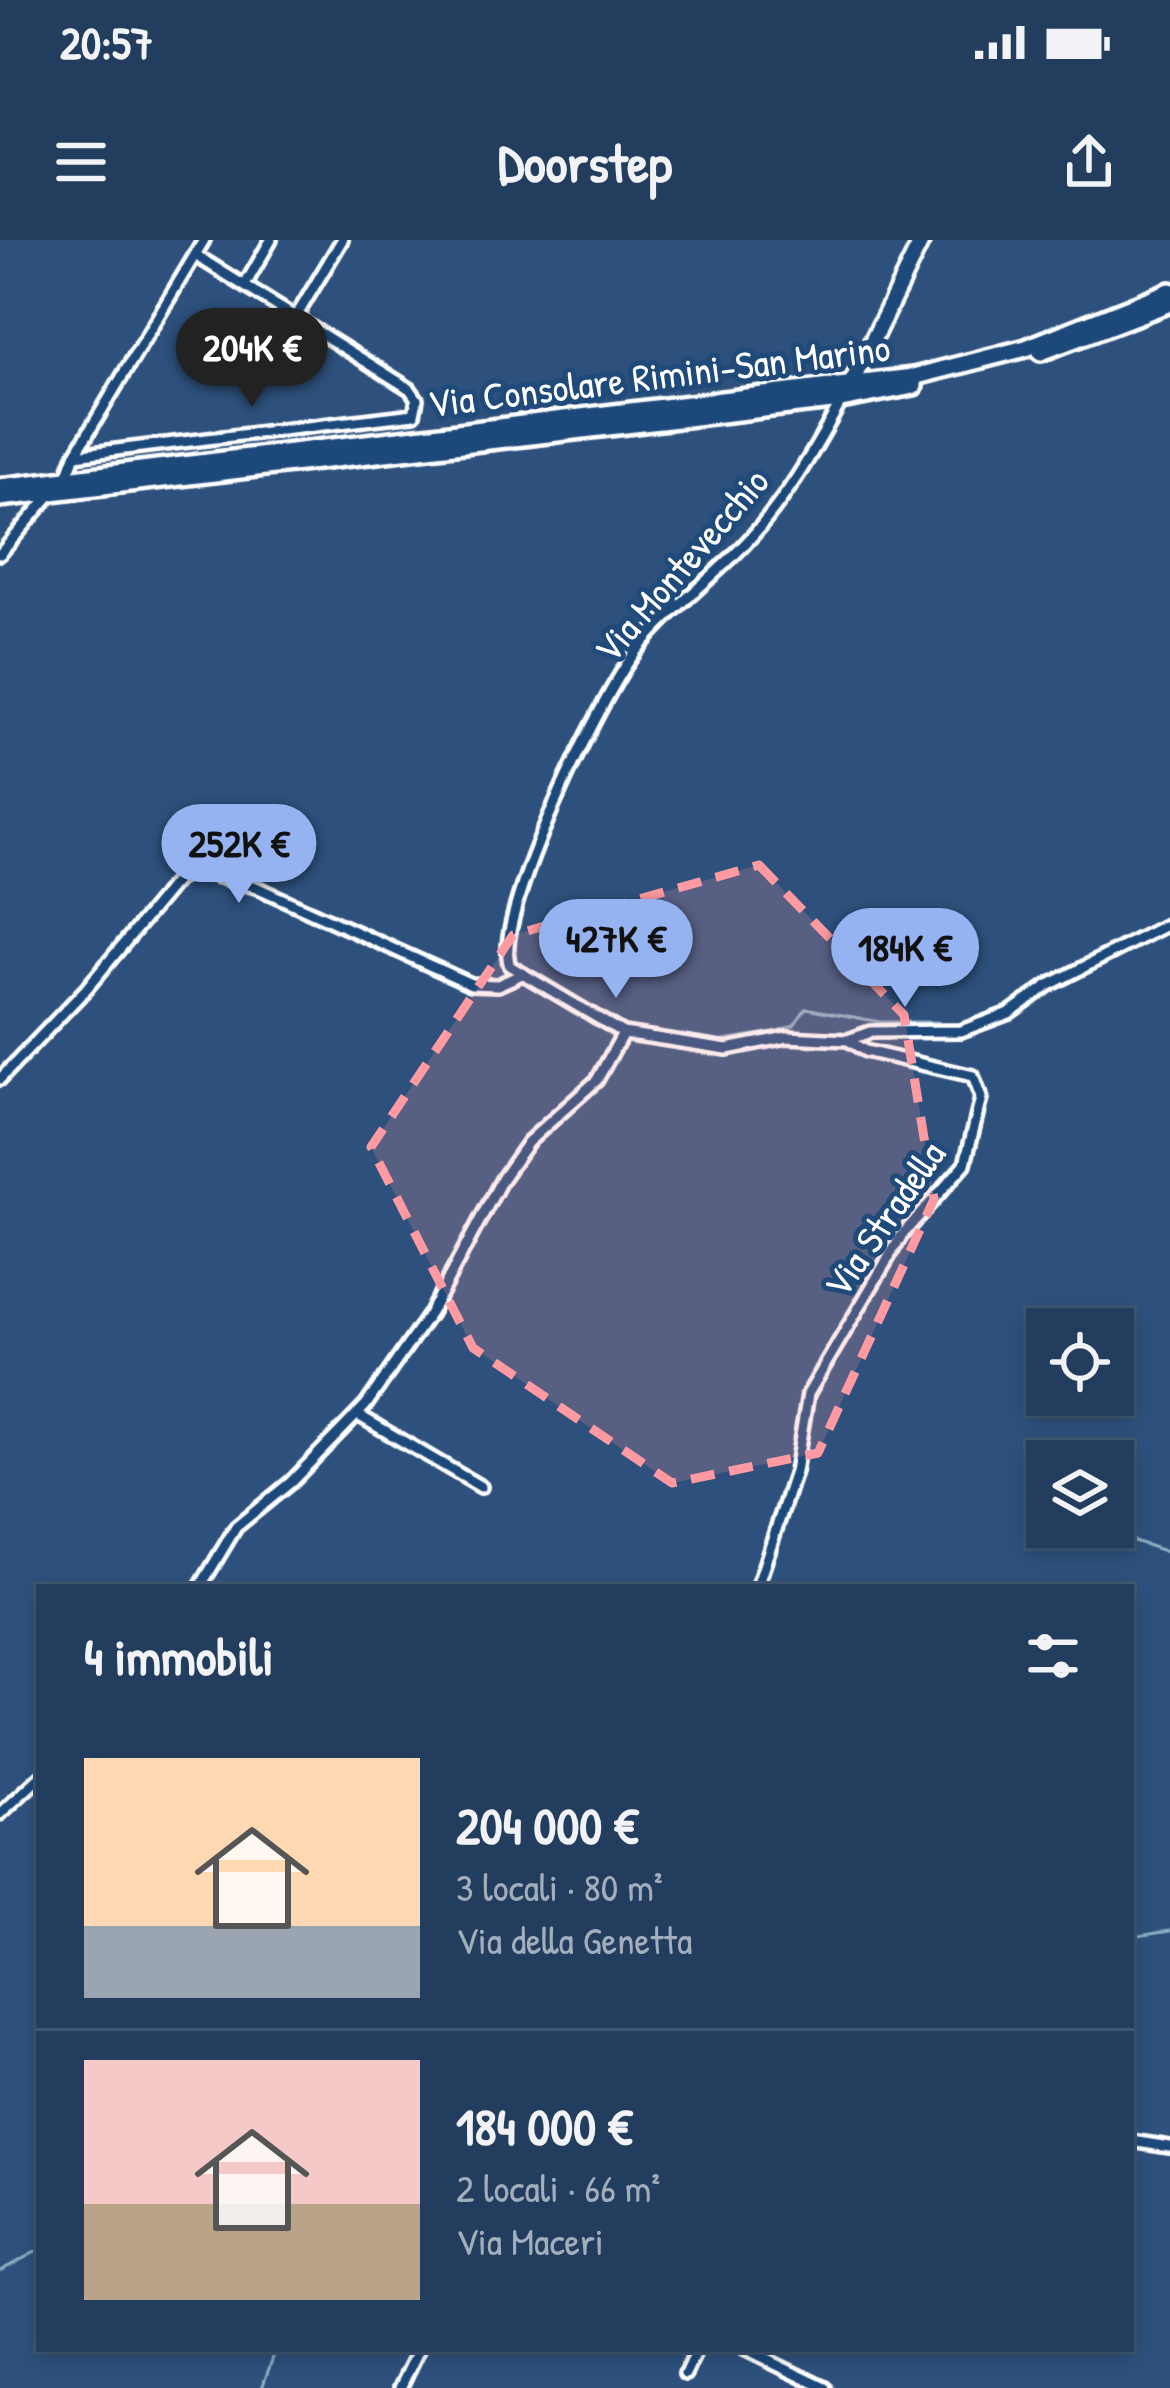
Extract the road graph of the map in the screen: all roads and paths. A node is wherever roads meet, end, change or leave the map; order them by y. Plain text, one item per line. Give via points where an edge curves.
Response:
1 (204, 240) edge
2 (271, 240) edge
3 (342, 240) edge
4 (922, 240) edge
5 (195, 255) junction
6 (245, 285) junction
7 (1170, 291) edge
8 (1170, 304) edge
9 (297, 315) junction
10 (846, 393) junction
11 (75, 454) junction
12 (60, 485) junction
13 (0, 487) edge
14 (0, 498) edge
15 (0, 554) edge
16 (1170, 922) edge
17 (520, 975) junction
18 (623, 1033) junction
19 (848, 1040) junction
20 (0, 1079) edge
21 (358, 1415) junction
22 (482, 1487) dead end
23 (202, 1584) edge
24 (758, 1584) edge
25 (36, 1781) edge
26 (0, 1814) edge
27 (1134, 2141) edge
28 (1170, 2146) edge
29 (418, 2352) edge
30 (696, 2352) edge
31 (750, 2352) edge
32 (685, 2374) dead end
33 (400, 2388) edge
34 (825, 2388) edge

1 - 5 street
2 - 6 street
3 - 9 street
4 - 10 street
5 - 6 street
5 - 11 street
6 - 9 street
7 - 10 main road, Via Consolare Rimini-San Marino via 1026,348
8 - 10 main road, Via Consolare Rimini-San Marino via 1028,358
9 - 11 street via 410,389 414,413
10 - 12 main road, Via Consolare Rimini-San Marino
10 - 17 street, Via Montevecchio via 792,487 636,651 605,700 511,916 504,952
11 - 12 street
12 - 13 main road, Via Consolare Rimini-San Marino
12 - 14 main road, Via Consolare Rimini-San Marino
12 - 15 street
16 - 19 street via 987,1024
17 - 18 street
17 - 20 street via 471,984 256,887 193,870
18 - 19 street via 727,1049 787,1037
18 - 21 street via 597,1080 528,1142 502,1179 430,1313
19 - 24 street, Via Stradella via 973,1076 981,1098 975,1135 956,1177 882,1264 808,1394 796,1472
21 - 22 street
21 - 23 street via 236,1527
25 - 26 street
27 - 28 street
29 - 33 street
30 - 32 street
31 - 34 street

